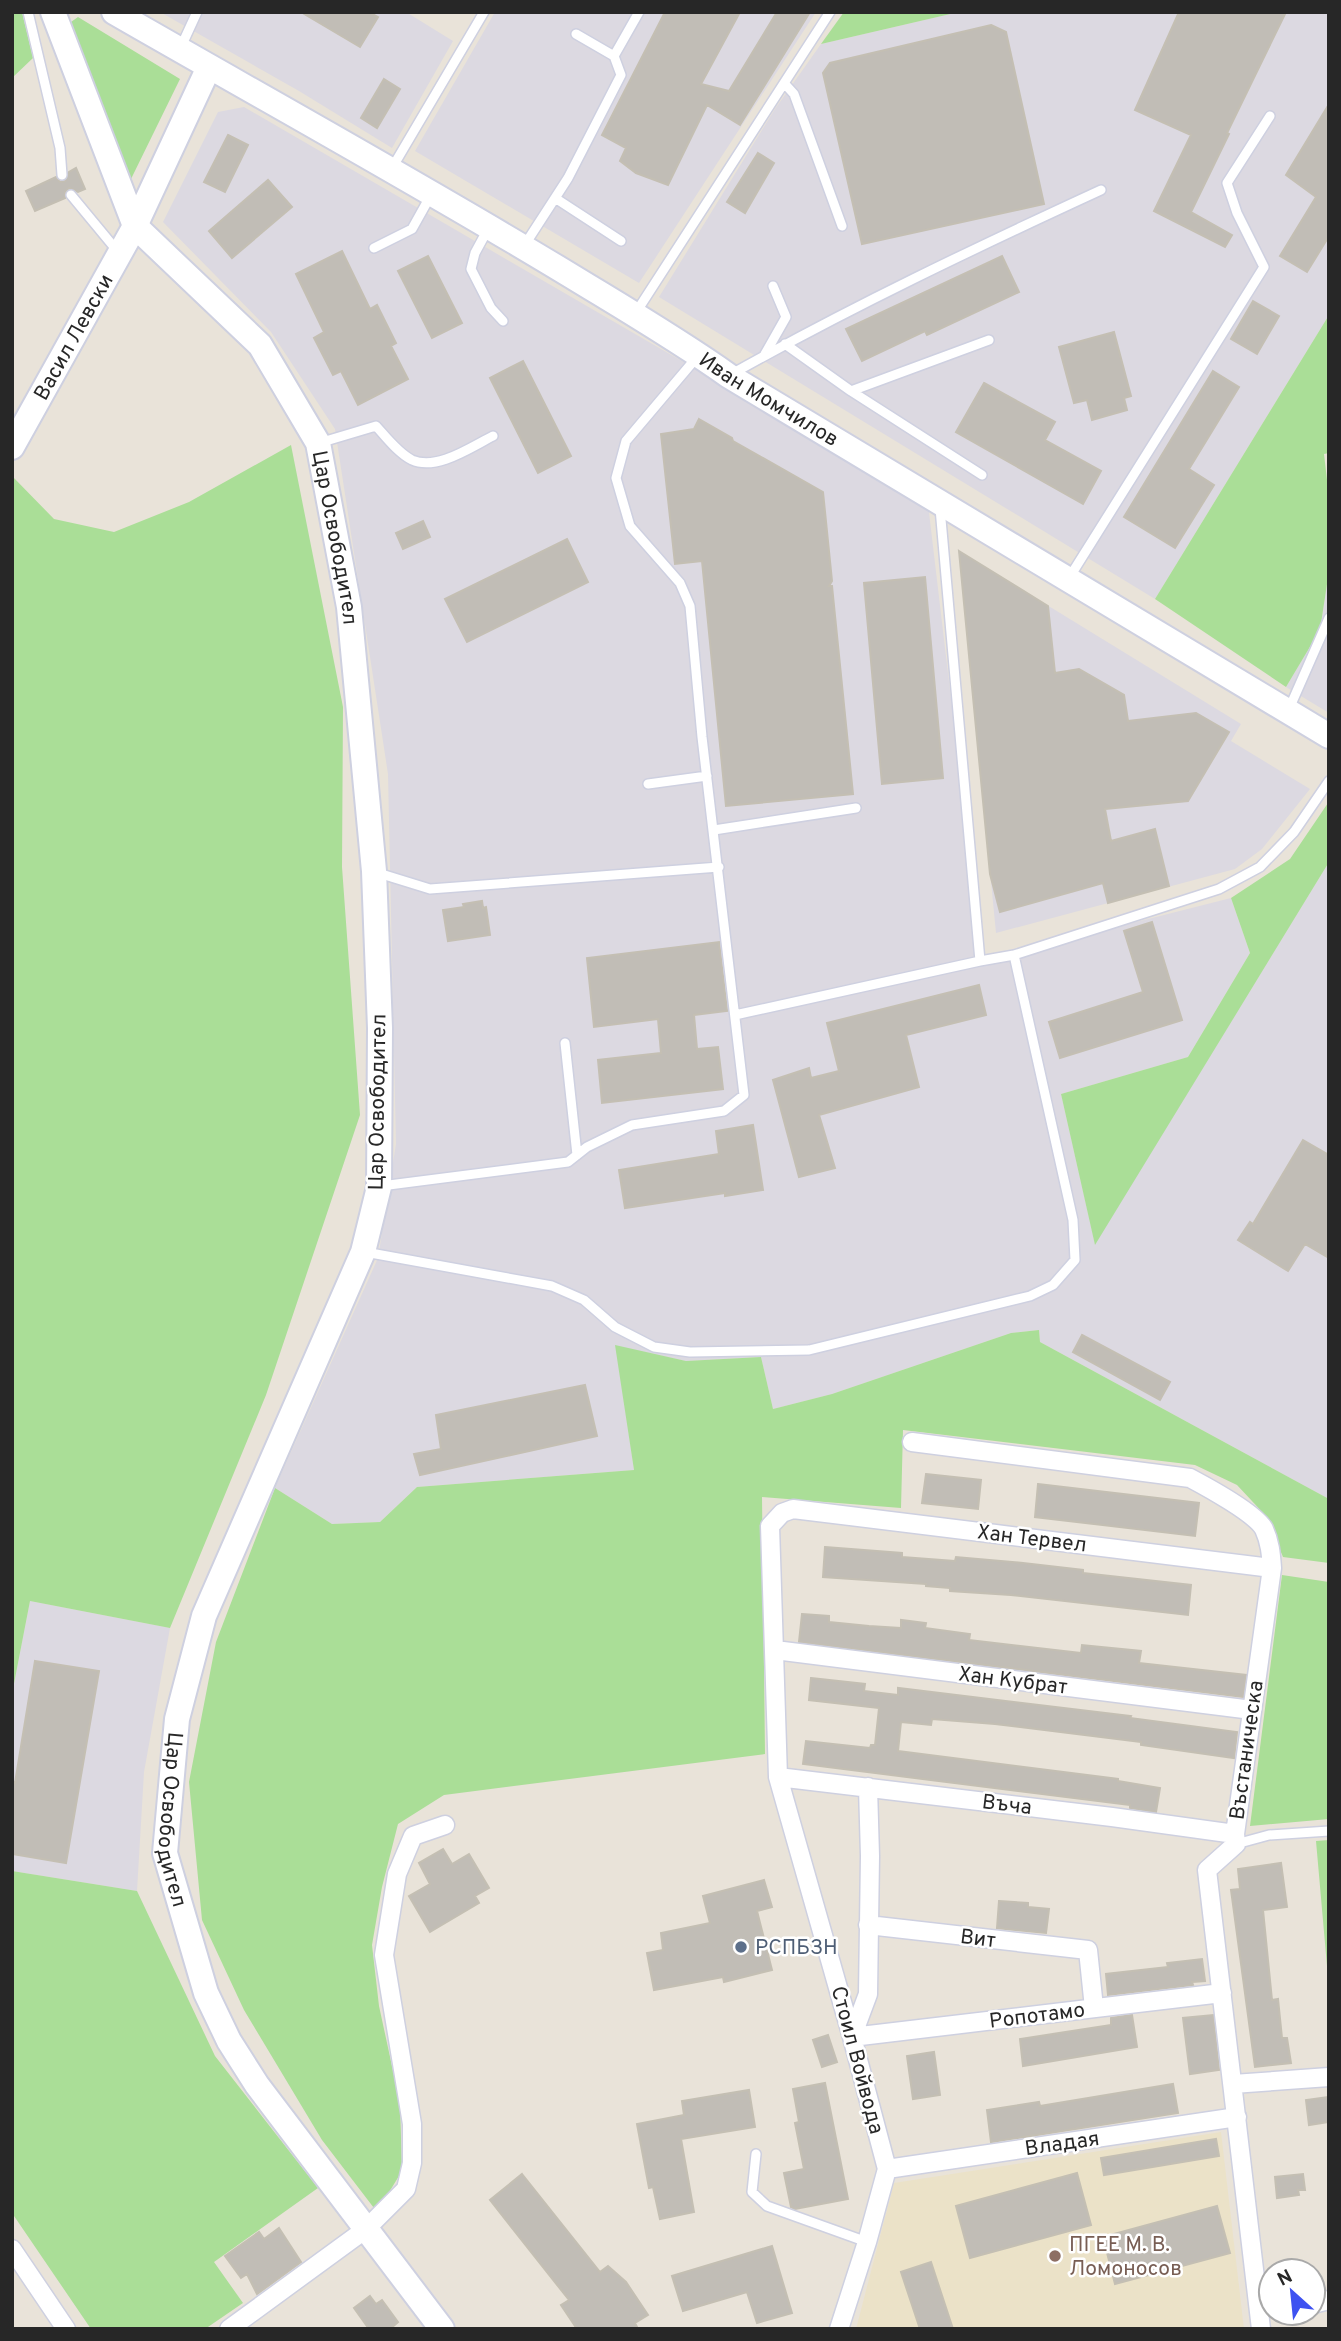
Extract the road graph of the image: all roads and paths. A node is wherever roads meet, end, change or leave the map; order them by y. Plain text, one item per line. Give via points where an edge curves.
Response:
1 (28, 12) edge
2 (53, 12) edge
3 (114, 12) edge
4 (197, 12) edge
5 (484, 12) edge
6 (639, 12) edge
7 (830, 12) edge
8 (576, 34) dead end
9 (180, 50) junction
10 (614, 56) junction
11 (209, 67) junction
12 (784, 83) junction
13 (1270, 116) dead end
14 (391, 169) junction
15 (62, 175) dead end
16 (1101, 190) dead end
17 (432, 194) junction
18 (71, 195) dead end
19 (555, 198) junction
20 (135, 226) junction
21 (842, 226) dead end
22 (488, 227) junction
23 (621, 241) dead end
24 (523, 247) junction
25 (374, 248) dead end
26 (120, 254) junction
27 (773, 286) dead end
28 (634, 315) junction
29 (503, 321) dead end
30 (989, 340) dead end
31 (785, 344) junction
32 (699, 355) junction
33 (764, 356) junction
34 (729, 376) junction
35 (851, 391) junction
36 (493, 436) dead end
37 (317, 443) junction
38 (12, 447) edge
39 (982, 475) dead end
40 (940, 502) junction
41 (1069, 580) junction
42 (1329, 618) edge
43 (1287, 712) junction
44 (1329, 736) edge
45 (707, 776) junction
46 (1329, 781) edge
47 (648, 785) dead end
48 (856, 808) dead end
49 (714, 830) junction
50 (719, 867) junction
51 (374, 871) junction
52 (1014, 955) junction
53 (980, 961) junction
54 (735, 1015) junction
55 (565, 1043) dead end
56 (577, 1155) junction
57 (379, 1187) junction
58 (363, 1252) junction
59 (912, 1442) dead end
60 (793, 1509) joint
61 (1272, 1568) junction
62 (775, 1650) junction
63 (1252, 1710) junction
64 (778, 1777) junction
65 (868, 1787) junction
66 (445, 1825) dead end
67 (1329, 1831) edge
68 (1235, 1839) junction
69 (868, 1925) junction
70 (1222, 1993) junction
71 (1094, 2008) junction
72 (852, 2037) junction
73 (1329, 2077) edge
74 (1233, 2084) junction
75 (1237, 2117) junction
76 (756, 2154) dead end
77 (887, 2169) junction
78 (366, 2229) junction
79 (867, 2242) junction
80 (12, 2249) edge
81 (1257, 2267) edge
82 (66, 2329) edge
83 (229, 2329) edge
84 (442, 2329) edge
85 (839, 2329) edge

1 - 15 lane via 60,148
2 - 20 main road, Цар Освободител
3 - 9 main road, Иван Момчилов
4 - 9 lane
5 - 14 lane
6 - 10 lane
7 - 12 lane
8 - 10 lane
9 - 11 main road, Иван Момчилов
10 - 19 lane via 621,75
11 - 14 main road, Иван Момчилов
11 - 20 main road, Васил Левски
12 - 21 lane via 794,94
12 - 28 lane
13 - 41 lane via 1227,183 1264,267
14 - 17 main road, Иван Момчилов
16 - 31 lane via 943,263
17 - 22 main road, Иван Момчилов
17 - 25 lane via 412,229
18 - 26 lane
19 - 23 lane
19 - 24 lane
20 - 26 main road, Васил Левски
20 - 37 main road, Цар Освободител via 260,345
22 - 24 main road, Иван Момчилов
22 - 29 lane via 471,269
24 - 28 main road, Иван Момчилов
26 - 38 main road, Васил Левски
27 - 33 lane via 786,317
28 - 32 main road, Иван Момчилов
30 - 35 lane
31 - 33 lane
31 - 35 lane
32 - 34 main road, Иван Момчилов
32 - 45 lane via 626,440 616,478 630,526 680,583 690,606
33 - 34 lane
34 - 40 main road, Иван Момчилов
35 - 39 lane
36 - 37 lane via 433,463 412,460 376,426
37 - 51 main road, Цар Освободител via 349,607
40 - 41 main road, Иван Момчилов
40 - 53 lane
41 - 43 main road, Иван Момчилов
42 - 43 lane
43 - 44 main road, Иван Момчилов
45 - 47 lane
45 - 49 lane
46 - 52 lane via 1294,832 1260,867 1219,889
48 - 49 lane
49 - 50 lane
50 - 51 lane via 430,889
50 - 54 lane
51 - 57 main road, Цар Освободител via 380,1028
52 - 53 lane
52 - 58 lane via 1073,1220 1075,1260 1053,1284 1030,1296 809,1350 690,1352 654,1347 615,1327 584,1300 552,1286
53 - 54 lane
54 - 56 lane via 744,1095 724,1111 632,1125
55 - 56 lane
56 - 57 lane via 568,1163
57 - 58 main road, Цар Освободител
58 - 78 main road, Цар Освободител via 204,1616 177,1719 165,1853 206,1993 229,2041
59 - 61 street, Въстаническа via 1190,1478 1263,1526
60 - 61 street, Хан Тервел
60 - 62 street, Стоил Войвода via 770,1526
61 - 63 street, Въстаническа
62 - 63 street, Хан Кубрат
62 - 64 street, Стоил Войвода
63 - 68 street, Въстаническа
64 - 65 street, Въча
64 - 72 street, Стоил Войвода
65 - 68 street, Въча via 1112,1817
65 - 69 street
66 - 78 street via 413,1836 397,1874 384,1955 412,2124 412,2163 406,2189
67 - 68 lane
68 - 70 street, Въстаническа via 1207,1870
69 - 71 street, Вит via 1088,1950
69 - 72 street via 868,1994
70 - 71 street, Ропотамо
70 - 74 street, Въстаническа
71 - 72 street, Ропотамо
72 - 77 street, Стоил Войвода
73 - 74 street
74 - 75 street, Въстаническа
75 - 77 street, Владая
75 - 81 street, Въстаническа
76 - 79 lane via 752,2192 766,2206
77 - 79 street
78 - 83 street
78 - 84 main road, Цар Освободител
79 - 85 street
80 - 82 street

